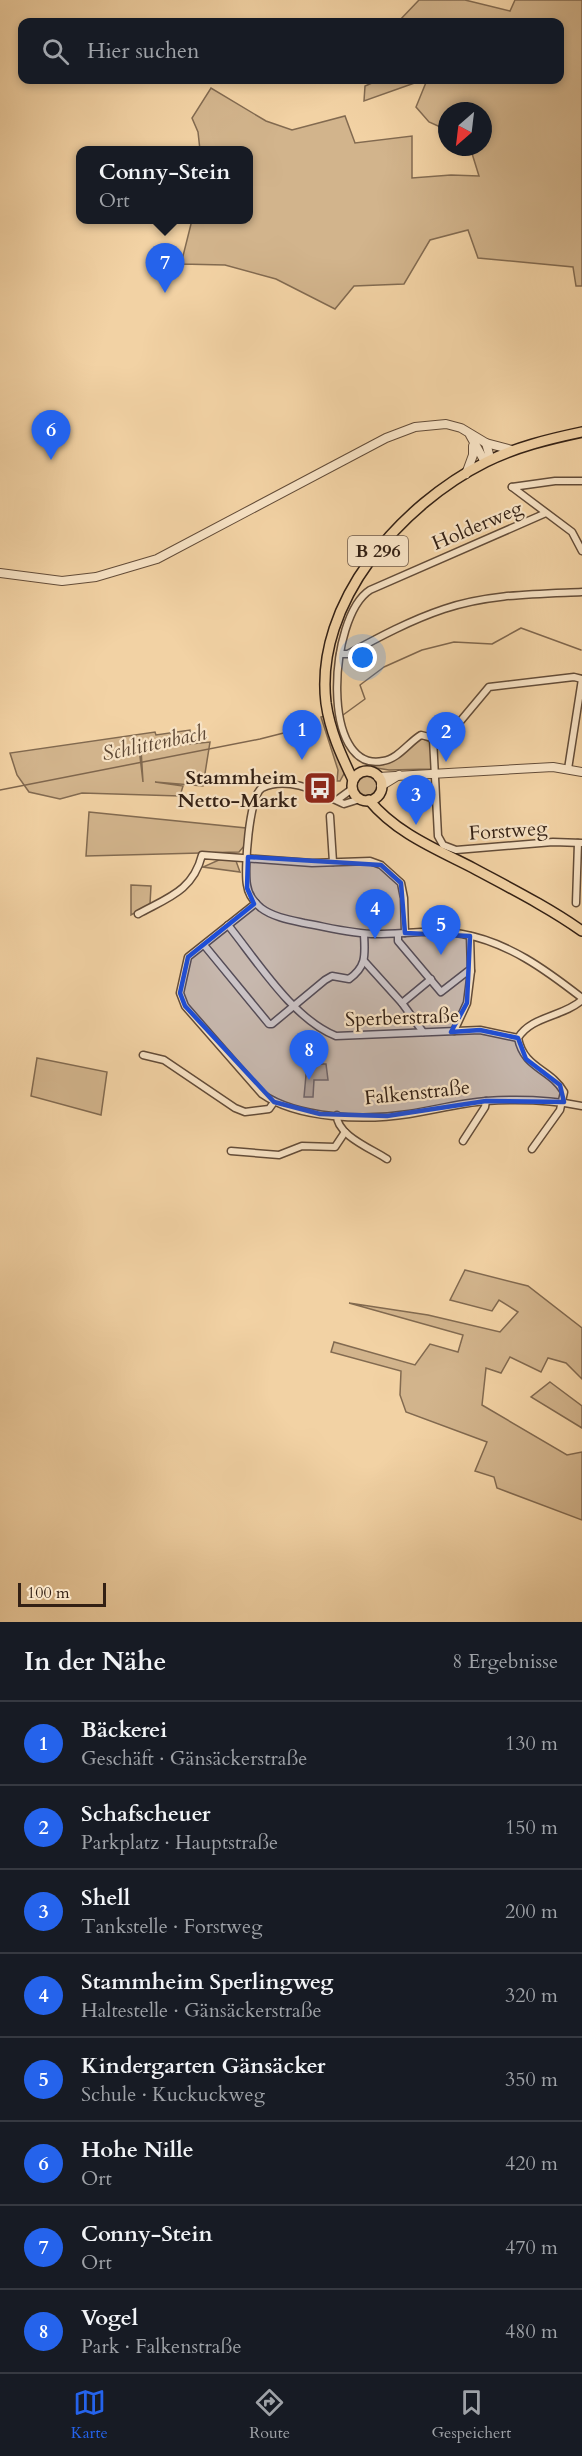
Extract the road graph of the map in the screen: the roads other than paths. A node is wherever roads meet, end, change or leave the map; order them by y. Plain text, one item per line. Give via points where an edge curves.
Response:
1 (582, 432) edge
2 (470, 435) junction
3 (486, 443) junction
4 (473, 444) junction
5 (512, 450) junction
6 (485, 462) junction
7 (466, 474) junction
8 (582, 481) edge
9 (546, 513) junction
10 (582, 551) edge
11 (0, 573) edge
12 (582, 592) edge
13 (340, 654) junction
14 (582, 679) edge
15 (433, 738) junction
16 (339, 753) junction
17 (568, 769) junction
18 (361, 772) junction
19 (436, 772) junction
20 (582, 772) edge
21 (380, 782) junction
22 (353, 784) junction
23 (369, 799) junction
24 (337, 800) junction
25 (330, 816) dead end
26 (580, 843) edge
27 (248, 857) junction
28 (333, 862) junction
29 (256, 903) junction
30 (576, 903) dead end
31 (138, 914) dead end
32 (228, 926) junction
33 (582, 931) edge
34 (398, 933) junction
35 (405, 933) junction
36 (364, 934) junction
37 (471, 936) junction
38 (204, 945) junction
39 (365, 962) junction
40 (471, 971) junction
41 (430, 979) junction
42 (582, 999) edge
43 (402, 1004) junction
44 (294, 1006) junction
45 (454, 1031) junction
46 (423, 1032) junction
47 (518, 1038) junction
48 (143, 1054) dead end
49 (486, 1101) junction
50 (274, 1102) junction
51 (564, 1102) junction
52 (582, 1106) edge
53 (338, 1115) junction
54 (345, 1132) junction
55 (463, 1141) dead end
56 (532, 1149) dead end
57 (231, 1151) dead end
58 (387, 1159) dead end

1 - 5 main road, B 296
2 - 3 street
2 - 4 street
2 - 11 street via 446,424 400,432 184,546 123,570 62,580
3 - 5 street
3 - 6 street via 489,448
4 - 6 street
4 - 7 street
5 - 6 main road, B 296
6 - 7 main road, B 296
7 - 16 main road, B 296 via 397,529 373,558 342,610 333,634 326,679 331,729
8 - 9 street via 512,487
9 - 10 street via 572,532
9 - 13 street, Holderweg via 365,594 351,614
12 - 13 street via 489,598 445,608 348,654
13 - 15 street, Holderweg via 336,699 343,732 355,751 375,761 392,758 421,735
14 - 15 street via 489,687 453,730
14 - 17 street
15 - 19 street
16 - 18 main road
16 - 22 main road, B 296
17 - 19 street
17 - 20 street
18 - 21 main road via 370,772
18 - 22 main road
19 - 21 street via 399,775
19 - 26 street, Forstweg via 438,836 443,844 456,850 470,850
21 - 23 main road
22 - 23 main road, B 296
22 - 24 street
23 - 24 street via 344,804
23 - 33 main road, B 296 via 408,834
24 - 27 street via 305,786 261,789 252,808
25 - 28 street
26 - 30 street, Forstweg
27 - 28 street
27 - 29 street via 247,888
27 - 31 street via 202,855 182,891
28 - 35 street via 370,861 392,873 401,883
29 - 32 street, Falkenstraße
29 - 36 street via 273,914
32 - 38 street, Falkenstraße
32 - 44 street, Sperberstraße
34 - 35 street
34 - 36 street
34 - 41 street via 398,940
35 - 37 street via 451,932
36 - 39 street
37 - 40 street
37 - 42 street via 528,960
38 - 44 street via 269,1024
38 - 50 street, Falkenstraße via 185,963 180,993 185,1006 262,1094
39 - 43 street
39 - 44 street via 349,979 332,976
40 - 41 street via 441,992
40 - 45 street via 467,1003
41 - 43 street
42 - 47 street via 561,1014 528,1024
43 - 46 street
44 - 46 street, Sperberstraße via 322,1030 336,1036
45 - 46 street, Sperberstraße
45 - 47 street, Sperberstraße via 480,1030
47 - 51 street via 526,1059 560,1085
48 - 50 street via 164,1060 245,1112 270,1109
49 - 51 street, Falkenstraße
49 - 53 street, Falkenstraße via 408,1114
49 - 55 street
50 - 53 street, Falkenstraße via 291,1109
51 - 52 street, Falkenstraße
51 - 56 street
53 - 54 street via 337,1122
54 - 57 street via 330,1148 302,1146 279,1155
54 - 58 street

